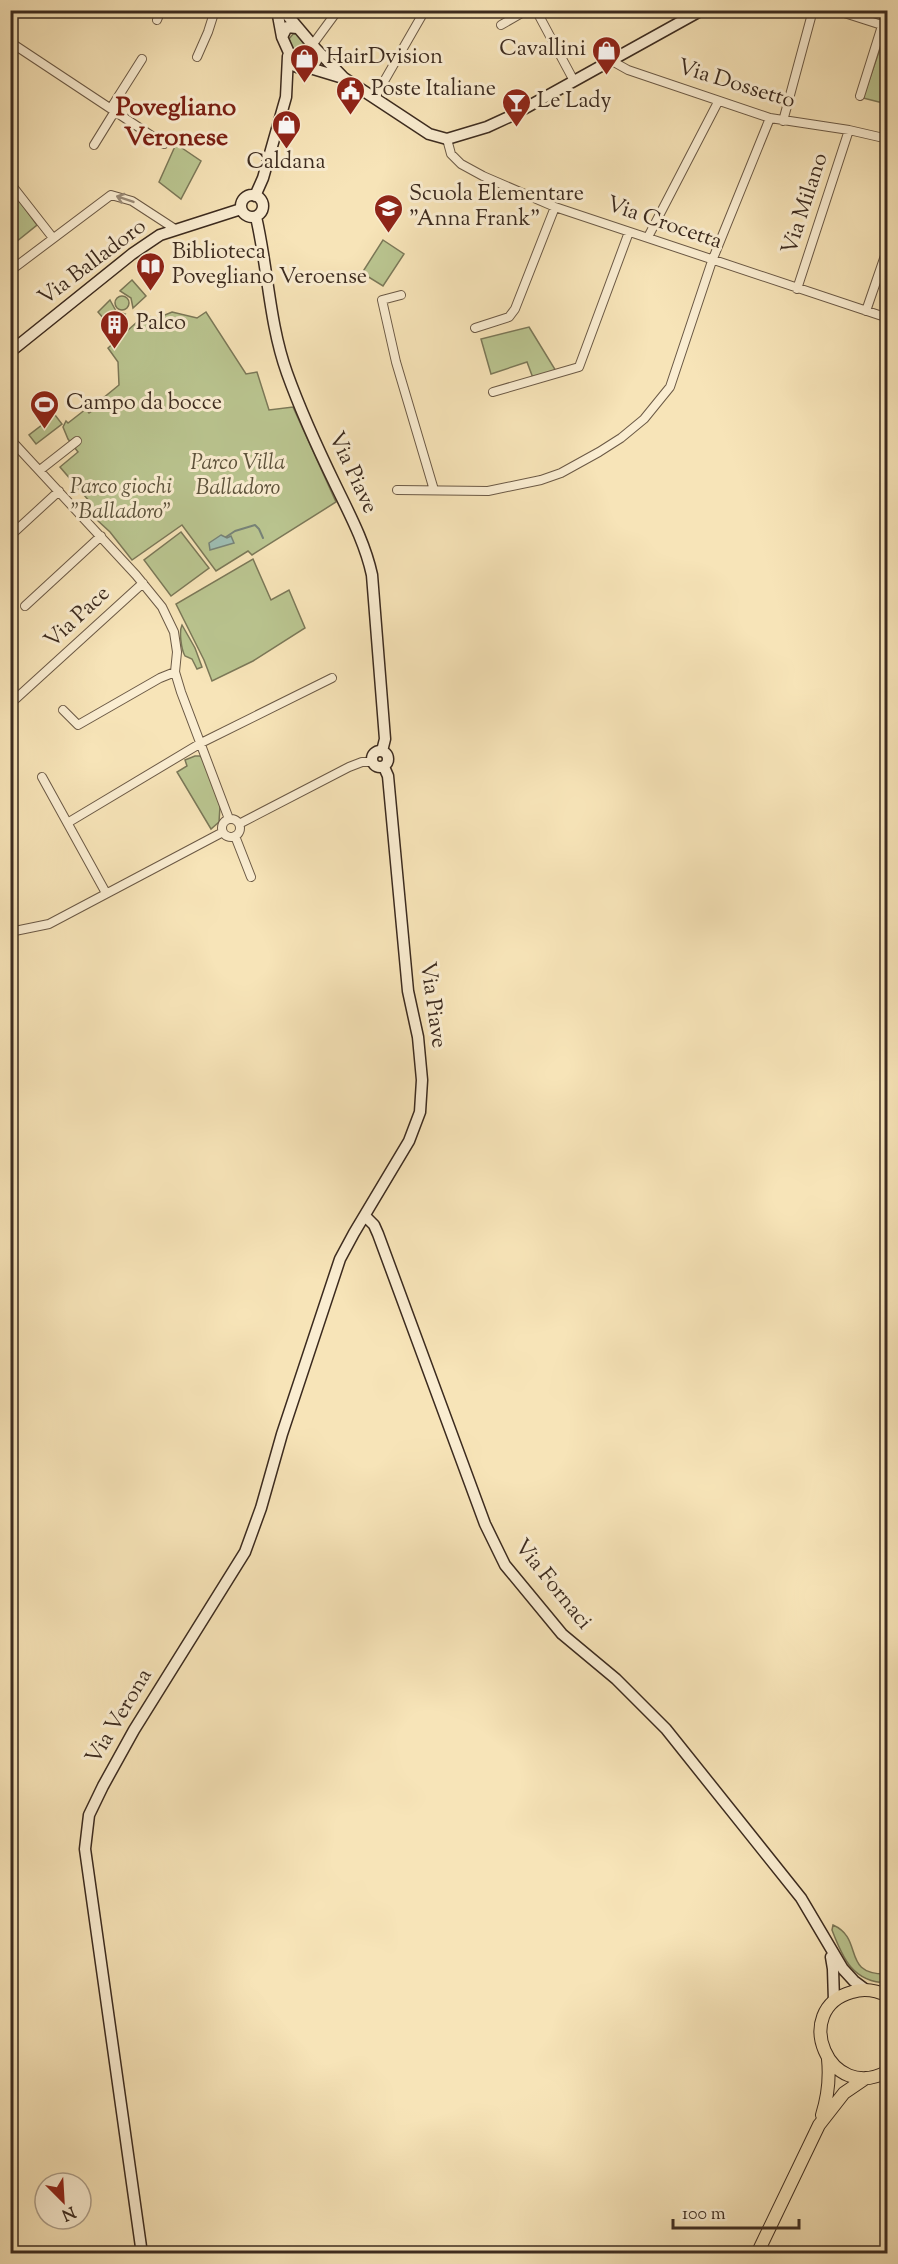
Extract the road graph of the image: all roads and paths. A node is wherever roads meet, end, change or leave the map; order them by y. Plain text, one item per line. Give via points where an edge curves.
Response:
1 (161, 10) edge
2 (215, 10) edge
3 (277, 10) edge
4 (283, 10) edge
5 (338, 10) edge
6 (425, 10) edge
7 (527, 10) edge
8 (537, 10) edge
9 (702, 10) edge
10 (813, 10) edge
11 (835, 10) edge
12 (887, 10) edge
13 (157, 20) dead end
14 (501, 25) dead end
15 (885, 26) edge
16 (297, 28) junction
17 (282, 37) junction
18 (10, 42) edge
19 (315, 46) junction
20 (288, 56) junction
21 (197, 57) dead end
22 (142, 59) dead end
23 (612, 61) junction
24 (307, 69) junction
25 (344, 78) junction
26 (574, 81) junction
27 (860, 96) dead end
28 (286, 97) junction
29 (375, 97) junction
30 (718, 102) junction
31 (113, 110) junction
32 (770, 118) junction
33 (783, 121) junction
34 (849, 130) junction
35 (447, 139) junction
36 (888, 139) edge
37 (164, 144) dead end
38 (94, 145) dead end
39 (10, 183) edge
40 (255, 196) junction
41 (555, 207) junction
42 (241, 209) junction
43 (256, 217) junction
44 (175, 229) junction
45 (629, 232) junction
46 (648, 237) junction
47 (52, 238) junction
48 (888, 247) edge
49 (712, 261) junction
50 (10, 271) edge
51 (797, 289) junction
52 (401, 295) dead end
53 (866, 311) junction
54 (888, 318) edge
55 (475, 328) dead end
56 (10, 352) edge
57 (493, 392) dead end
58 (10, 439) edge
59 (76, 441) dead end
60 (40, 470) junction
61 (397, 490) dead end
62 (434, 490) junction
63 (59, 491) junction
64 (101, 536) junction
65 (10, 537) edge
66 (143, 583) junction
67 (25, 606) dead end
68 (175, 672) junction
69 (332, 678) dead end
70 (10, 704) edge
71 (63, 711) dead end
72 (201, 743) junction
73 (382, 751) junction
74 (372, 762) junction
75 (384, 767) junction
76 (42, 777) dead end
77 (229, 819) junction
78 (69, 822) junction
79 (239, 824) junction
80 (223, 832) junction
81 (235, 836) junction
82 (251, 878) dead end
83 (106, 893) junction
84 (10, 932) edge
85 (365, 1216) junction
86 (354, 1233) joint
87 (829, 1948) junction
88 (866, 1989) junction
89 (885, 1993) edge
90 (834, 2001) junction
91 (828, 2059) junction
92 (887, 2072) edge
93 (866, 2078) junction
94 (819, 2125) junction
95 (142, 2253) edge
96 (757, 2253) edge

1 - 13 street
2 - 21 street
3 - 17 street
4 - 16 street
5 - 19 street
6 - 29 street
7 - 14 street
8 - 26 street
9 - 23 street
10 - 33 street
11 - 15 street
12 - 15 street
15 - 27 street
16 - 17 street via 287,27
16 - 19 street
17 - 20 street
18 - 31 street
19 - 24 street via 316,61
19 - 25 street
20 - 24 street via 295,66
20 - 28 street
22 - 31 street
23 - 26 street
23 - 30 street, Via Dossetto
24 - 25 street
24 - 28 street via 295,79
25 - 29 street
26 - 35 street via 487,128
28 - 40 street
29 - 35 street via 429,134
30 - 32 street, Via Dossetto
30 - 46 street
31 - 37 street
31 - 38 street
32 - 33 street, Via Dossetto
32 - 49 street
33 - 34 street, Via Dossetto
34 - 36 street, Via Dossetto
34 - 51 street, Via Milano
35 - 41 street, Via Crocetta via 450,154 461,164
39 - 47 street
40 - 42 street via 244,199
40 - 43 street via 263,206
41 - 45 street, Via Crocetta
41 - 55 street via 515,309 509,317
42 - 43 street via 245,215
42 - 44 street, Via Balladoro
43 - 73 street, Via Piave via 286,370 367,552 385,740
44 -> 47 street via 132,201 111,195
44 - 56 street, Via Balladoro via 132,254
45 - 46 street, Via Crocetta
45 - 57 street via 579,368
46 - 49 street, Via Crocetta
47 - 50 street
48 - 53 street
49 - 51 street, Via Crocetta
49 - 62 street via 670,387 644,419 621,438 561,473 541,480 488,491
51 - 53 street, Via Crocetta
52 - 62 street via 382,300
53 - 54 street, Via Crocetta
58 - 60 street
59 - 60 street
60 - 63 street
61 - 62 street
63 - 64 street
63 - 65 street
64 - 66 street
64 - 67 street
66 - 68 street via 162,607 174,632
66 - 70 street, Via Pace
68 - 71 street via 78,725
68 - 72 street
69 - 72 street
72 - 77 street
72 - 78 street
73 - 74 street via 374,753
73 - 75 street via 388,756
74 - 75 street
74 - 79 street via 349,767
75 - 85 street, Via Piave via 388,776 408,992 422,1080 420,1112 409,1141
76 - 78 street
77 - 79 street
77 - 80 street
78 - 83 street
79 - 81 street
80 - 81 street
80 - 83 street
81 - 82 street
83 - 84 street via 49,924
85 - 86 street, Via Piave
85 - 87 street, Via Fornaci via 378,1234 485,1524 505,1565 562,1634 666,1729 801,1898
86 - 95 street, Via Verona via 340,1259 245,1552 134,1730 90,1815 85,1849
87 - 88 street via 854,1982
87 - 90 street via 834,1969
88 - 89 main road
88 - 90 main road via 846,1993
90 - 91 main road via 820,2026 821,2045
91 - 93 main road via 847,2074
91 - 94 main road via 828,2090
92 - 93 main road
93 - 94 main road via 844,2093
94 - 96 main road

